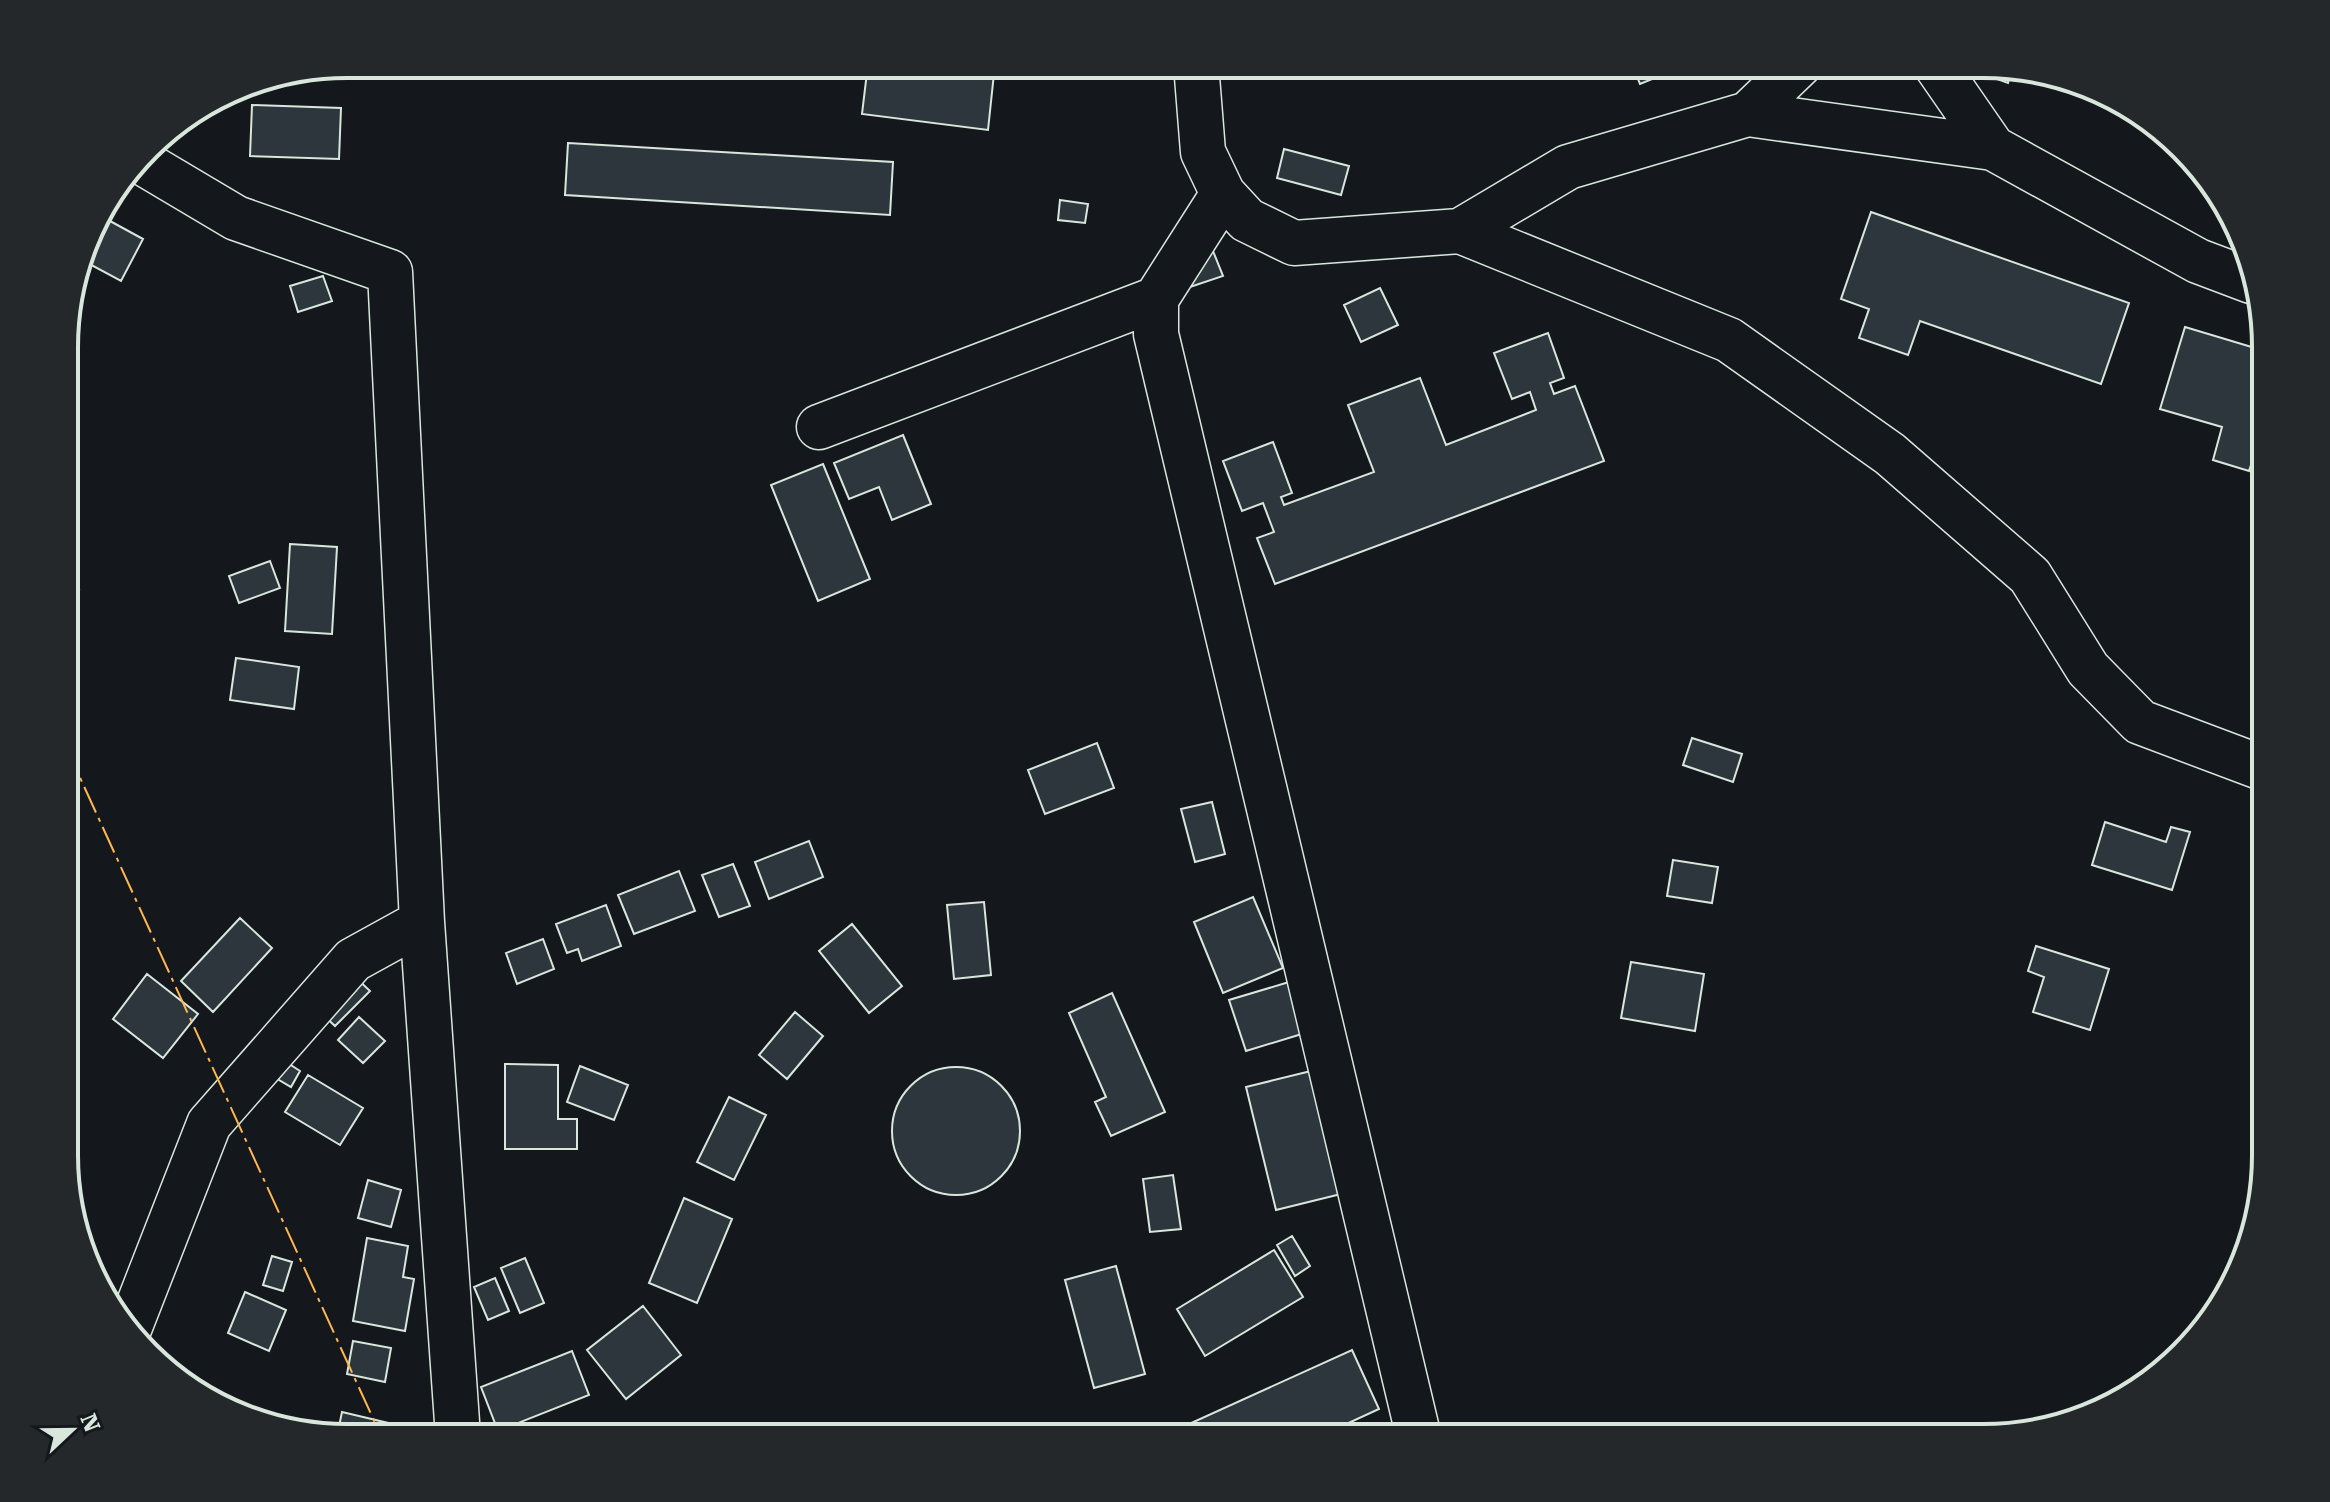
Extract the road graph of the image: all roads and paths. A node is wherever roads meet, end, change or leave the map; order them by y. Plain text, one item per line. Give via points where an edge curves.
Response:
1 (1197, 78) edge
2 (1785, 78) edge
3 (1945, 78) edge
4 (1748, 114) junction
5 (1993, 148) junction
6 (149, 166) edge
7 (1223, 194) junction
8 (1460, 231) junction
9 (2242, 278) edge
10 (1156, 299) junction
11 (819, 427) dead end
12 (2251, 764) edge
13 (422, 922) junction
14 (133, 1318) edge
15 (1416, 1423) edge
16 (457, 1424) edge

1 - 7 street via 1203,152
2 - 4 street
3 - 5 street
4 - 5 street
4 - 8 street via 1568,167
5 - 9 street via 2198,261
6 - 13 street via 236,218 390,272
7 - 8 street via 1247,220 1294,243
7 - 10 street
8 - 12 street via 1729,340 1890,454 2030,576 2088,669 2140,722
10 - 11 street
10 - 15 street via 1156,334
13 - 14 street via 353,960 209,1124
13 - 16 street

